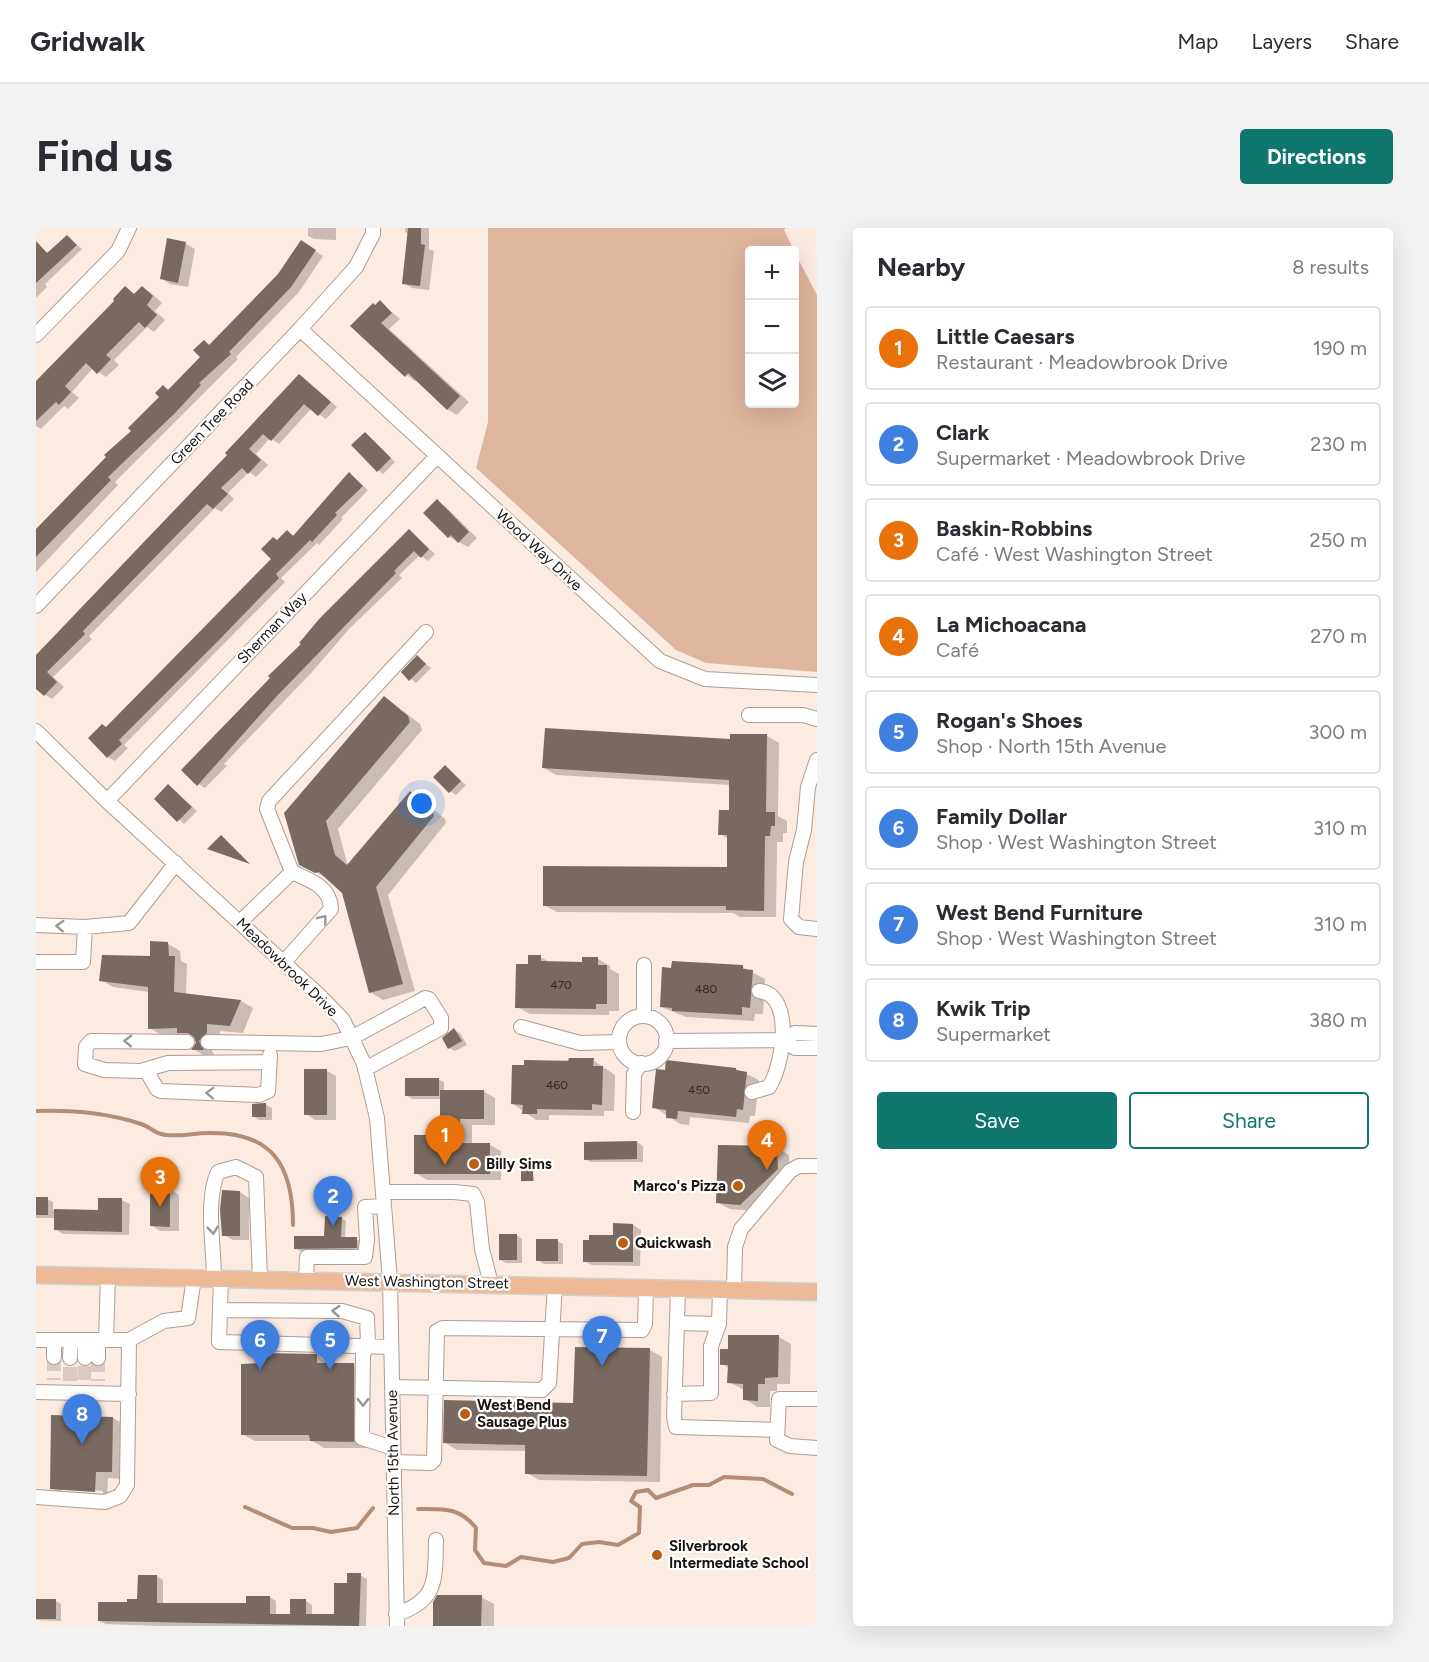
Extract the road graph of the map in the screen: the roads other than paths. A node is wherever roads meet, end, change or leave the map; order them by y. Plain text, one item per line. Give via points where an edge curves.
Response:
1 (129, 228) edge
2 (373, 228) edge
3 (300, 329) junction
4 (36, 336) edge
5 (436, 456) junction
6 (36, 606) edge
7 (426, 633) dead end
8 (817, 685) edge
9 (749, 715) dead end
10 (817, 719) edge
11 (36, 731) edge
12 (817, 760) edge
13 (107, 801) junction
14 (176, 863) junction
15 (292, 872) junction
16 (240, 922) junction
17 (36, 925) edge
18 (85, 927) junction
19 (817, 929) edge
20 (36, 962) edge
21 (284, 963) junction
22 (644, 965) dead end
23 (759, 990) dead end
24 (644, 1016) junction
25 (521, 1027) dead end
26 (817, 1034) edge
27 (351, 1038) junction
28 (783, 1040) junction
29 (666, 1041) junction
30 (187, 1042) dead end
31 (208, 1042) dead end
32 (619, 1042) junction
33 (272, 1044) junction
34 (817, 1048) edge
35 (269, 1062) junction
36 (641, 1063) junction
37 (365, 1069) junction
38 (146, 1070) junction
39 (752, 1092) dead end
40 (633, 1112) dead end
41 (817, 1166) edge
42 (384, 1199) junction
43 (36, 1275) edge
44 (108, 1276) junction
45 (194, 1278) junction
46 (218, 1278) junction
47 (260, 1279) junction
48 (306, 1280) junction
49 (390, 1281) junction
50 (491, 1284) junction
51 (555, 1285) junction
52 (646, 1288) junction
53 (678, 1289) junction
54 (727, 1290) junction
55 (817, 1292) edge
56 (220, 1310) junction
57 (677, 1323) junction
58 (719, 1324) junction
59 (552, 1330) junction
60 (36, 1340) edge
61 (54, 1340) junction
62 (90, 1340) junction
63 (129, 1341) junction
64 (368, 1344) junction
65 (391, 1347) junction
66 (54, 1357) tunnel mouth
67 (435, 1387) junction
68 (392, 1388) junction
69 (36, 1392) edge
70 (129, 1394) junction
71 (674, 1394) junction
72 (817, 1399) edge
73 (777, 1430) junction
74 (817, 1448) edge
75 (393, 1455) junction
76 (36, 1497) edge
77 (436, 1540) dead end
78 (396, 1620) edge

1 - 4 street via 118,251
2 - 3 street, Green Tree Road via 356,267
3 - 5 street, Wood Way Drive
3 - 6 street, Green Tree Road
5 - 8 street, Wood Way Drive via 660,660 705,679
5 - 13 street, Sherman Way
7 - 15 street via 268,801 267,809
9 - 10 street via 803,715
11 - 13 street, Meadowbrook Drive
12 - 19 street via 808,787 791,919 798,927
13 - 14 street, Meadowbrook Drive
14 - 16 street, Meadowbrook Drive
14 - 18 street via 129,923
15 - 16 street
21 -> 15 street via 331,909 330,897 321,885
16 - 21 street, Meadowbrook Drive
18 -> 17 street
18 - 20 street via 83,962
21 - 27 street, Meadowbrook Drive via 343,1020
22 - 24 street
23 - 28 street via 774,997 783,1024
24 - 29 street via 661,1024
24 - 32 street via 629,1020
25 - 32 street via 580,1043
26 - 28 street via 795,1034
27 - 33 street via 321,1044
27 - 37 street, Meadowbrook Drive
27 - 37 street via 425,998 441,1018 441,1028
28 - 29 street
28 - 34 street via 795,1048
28 - 39 street via 774,1080 763,1091
29 - 36 street via 665,1049 655,1060
30 -> 38 street via 91,1041 83,1056 89,1068
31 - 33 street
32 - 36 street via 626,1056
33 - 35 street
35 - 38 street via 168,1063
35 -> 38 street via 268,1091 260,1095 161,1091
36 - 40 street via 634,1074
37 - 42 street, Meadowbrook Drive via 377,1118
41 - 54 street via 799,1166 790,1171 741,1229
42 - 48 street via 365,1207 365,1257 307,1257
42 - 49 street, Meadowbrook Drive
42 - 50 street via 454,1191 473,1194
43 - 44 main road, West Washington Street
44 - 45 main road, West Washington Street
44 - 62 street
45 - 46 main road, West Washington Street
45 - 63 street via 188,1318 164,1321
46 - 47 main road, West Washington Street
47 -> 46 street via 256,1177 236,1167 218,1172 214,1182 211,1222
46 - 56 street
47 - 48 main road, West Washington Street
48 - 49 main road, West Washington Street
49 - 50 main road, West Washington Street
49 - 65 street, North 15th Avenue
50 - 51 main road, West Washington Street
51 - 52 main road, West Washington Street
51 - 59 street
52 - 53 main road, West Washington Street
52 - 59 street via 642,1330
53 - 54 main road, West Washington Street
53 - 57 street
54 - 55 main road, West Washington Street
54 - 58 street
64 -> 56 street via 367,1318 342,1311
56 - 64 street via 219,1342
57 - 58 street
57 - 71 street
58 - 71 street via 711,1346 711,1393
59 - 67 street via 549,1383 542,1390
59 - 67 street via 442,1328 436,1338
60 - 61 street
61 - 62 street
61 - 66 street
62 - 62 street via 84,1358
62 - 63 street
63 - 70 street
64 - 65 street
64 -> 75 street via 363,1354 362,1438
65 - 68 street, North 15th Avenue
67 - 68 street
67 - 75 street via 434,1460 431,1463
68 - 75 street, North 15th Avenue
69 - 70 street via 54,1386
70 - 76 street via 127,1485 120,1496 105,1502
71 - 73 street via 676,1427
72 - 73 street via 779,1399
73 - 74 street via 777,1440 790,1446
75 - 78 street, North 15th Avenue
77 - 78 street via 435,1581 426,1598

